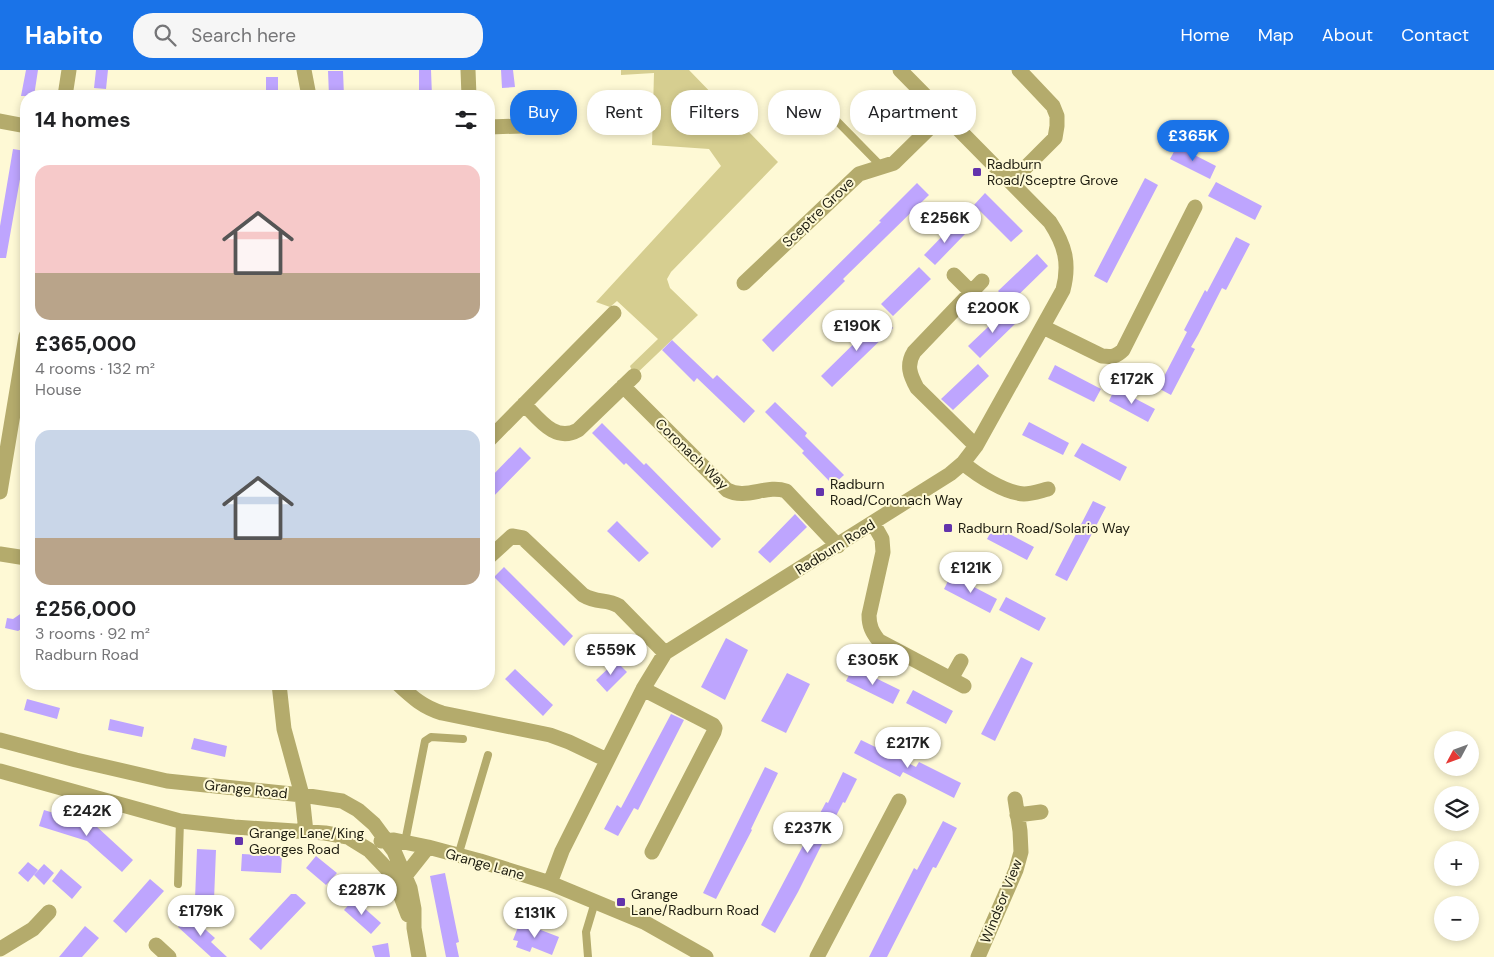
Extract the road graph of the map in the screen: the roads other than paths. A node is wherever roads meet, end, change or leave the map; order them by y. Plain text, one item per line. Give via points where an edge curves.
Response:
1 (69, 70) edge
2 (304, 70) edge
3 (468, 70) edge
4 (900, 70) edge
5 (1019, 70) edge
6 (66, 90) edge
7 (308, 90) edge
8 (469, 90) edge
9 (920, 90) edge
10 (0, 121) edge
11 (840, 124) edge
12 (20, 125) edge
13 (495, 127) edge
14 (510, 127) edge
15 (923, 135) edge
16 (965, 135) edge
17 (881, 166) junction
18 (1011, 182) junction
19 (1195, 207) dead end
20 (954, 275) dead end
21 (744, 282) dead end
22 (614, 313) dead end
23 (1043, 327) junction
24 (634, 376) dead end
25 (623, 386) junction
26 (20, 402) edge
27 (524, 404) junction
28 (495, 434) edge
29 (976, 446) junction
30 (963, 463) junction
31 (1048, 489) dead end
32 (0, 492) edge
33 (873, 523) junction
34 (838, 546) junction
35 (495, 552) edge
36 (0, 554) edge
37 (20, 557) edge
38 (665, 653) junction
39 (961, 661) dead end
40 (643, 689) junction
41 (280, 690) edge
42 (404, 690) edge
43 (0, 740) edge
44 (463, 740) dead end
45 (488, 755) dead end
46 (607, 760) junction
47 (0, 771) edge
48 (302, 795) junction
49 (1015, 799) dead end
50 (898, 801) dead end
51 (1041, 812) dead end
52 (1017, 815) junction
53 (180, 821) junction
54 (306, 832) junction
55 (387, 840) junction
56 (405, 842) junction
57 (365, 848) junction
58 (428, 848) junction
59 (652, 852) dead end
60 (458, 856) junction
61 (400, 878) junction
62 (550, 883) junction
63 (178, 884) dead end
64 (595, 902) junction
65 (49, 912) dead end
66 (156, 945) dead end
67 (0, 948) edge
68 (169, 957) edge
69 (418, 957) edge
70 (588, 957) edge
71 (706, 957) edge
72 (817, 957) edge
73 (978, 957) edge

1 - 6 street
2 - 7 street
3 - 8 street
4 - 9 street, Radburn Road
5 - 18 street via 1053,106 1057,126 1054,138
10 - 12 street
11 - 17 lane
13 - 14 street
15 - 17 street, Sceptre Grove via 894,163
16 - 18 street, Radburn Road
17 - 21 street, Sceptre Grove via 859,174
18 - 23 street, Radburn Road via 1050,222 1061,240 1066,258 1067,275 1063,290
19 - 23 street via 1123,350 1117,356 1102,356
20 - 29 street via 977,286 914,352 910,359 910,377 917,388
22 - 27 street
23 - 29 street, Radburn Road
24 - 25 street
25 - 27 street via 570,435 549,429
25 - 34 street, Coronach Way via 727,490 740,494 777,488 786,491
26 - 32 street
27 - 28 street
29 - 30 street, Radburn Road
30 - 31 street via 973,472 1010,491 1026,494
30 - 33 street, Radburn Road
33 - 34 street, Radburn Road
33 - 39 street via 882,538 884,552 869,615 872,632 879,641 958,683
34 - 38 street, Radburn Road
35 - 38 street via 512,536 523,538 584,595 593,601 613,602 619,606
36 - 37 street
38 - 40 street, Radburn Road
40 - 46 street, Radburn Road
40 - 59 street via 715,728
41 - 48 street via 284,729
42 - 46 street via 427,708 550,735
43 - 48 street, Grange Road via 167,781
44 - 56 lane via 430,737 425,741
45 - 60 lane
46 - 62 street, Radburn Road via 562,851
47 - 53 street
48 - 54 street
48 - 55 street, Grange Road via 342,801 358,810
49 - 52 street, Windsor View
50 - 72 street
51 - 52 street
52 - 73 street, Windsor View via 1021,852
53 - 54 street
53 - 63 lane
54 - 57 street via 348,837
55 - 56 street, Grange Lane
55 - 57 street, Grange Lane
55 - 61 street, Grange Road
56 - 58 street, Grange Lane
57 - 61 street
58 - 60 street, Grange Lane
58 - 61 street, Grange Lane
60 - 62 street, Grange Lane
61 - 69 street via 414,928
62 - 64 street, Grange Lane
64 - 70 lane via 586,932
64 - 71 street, Grange Lane via 644,922
65 - 67 street via 33,929
66 - 68 street

